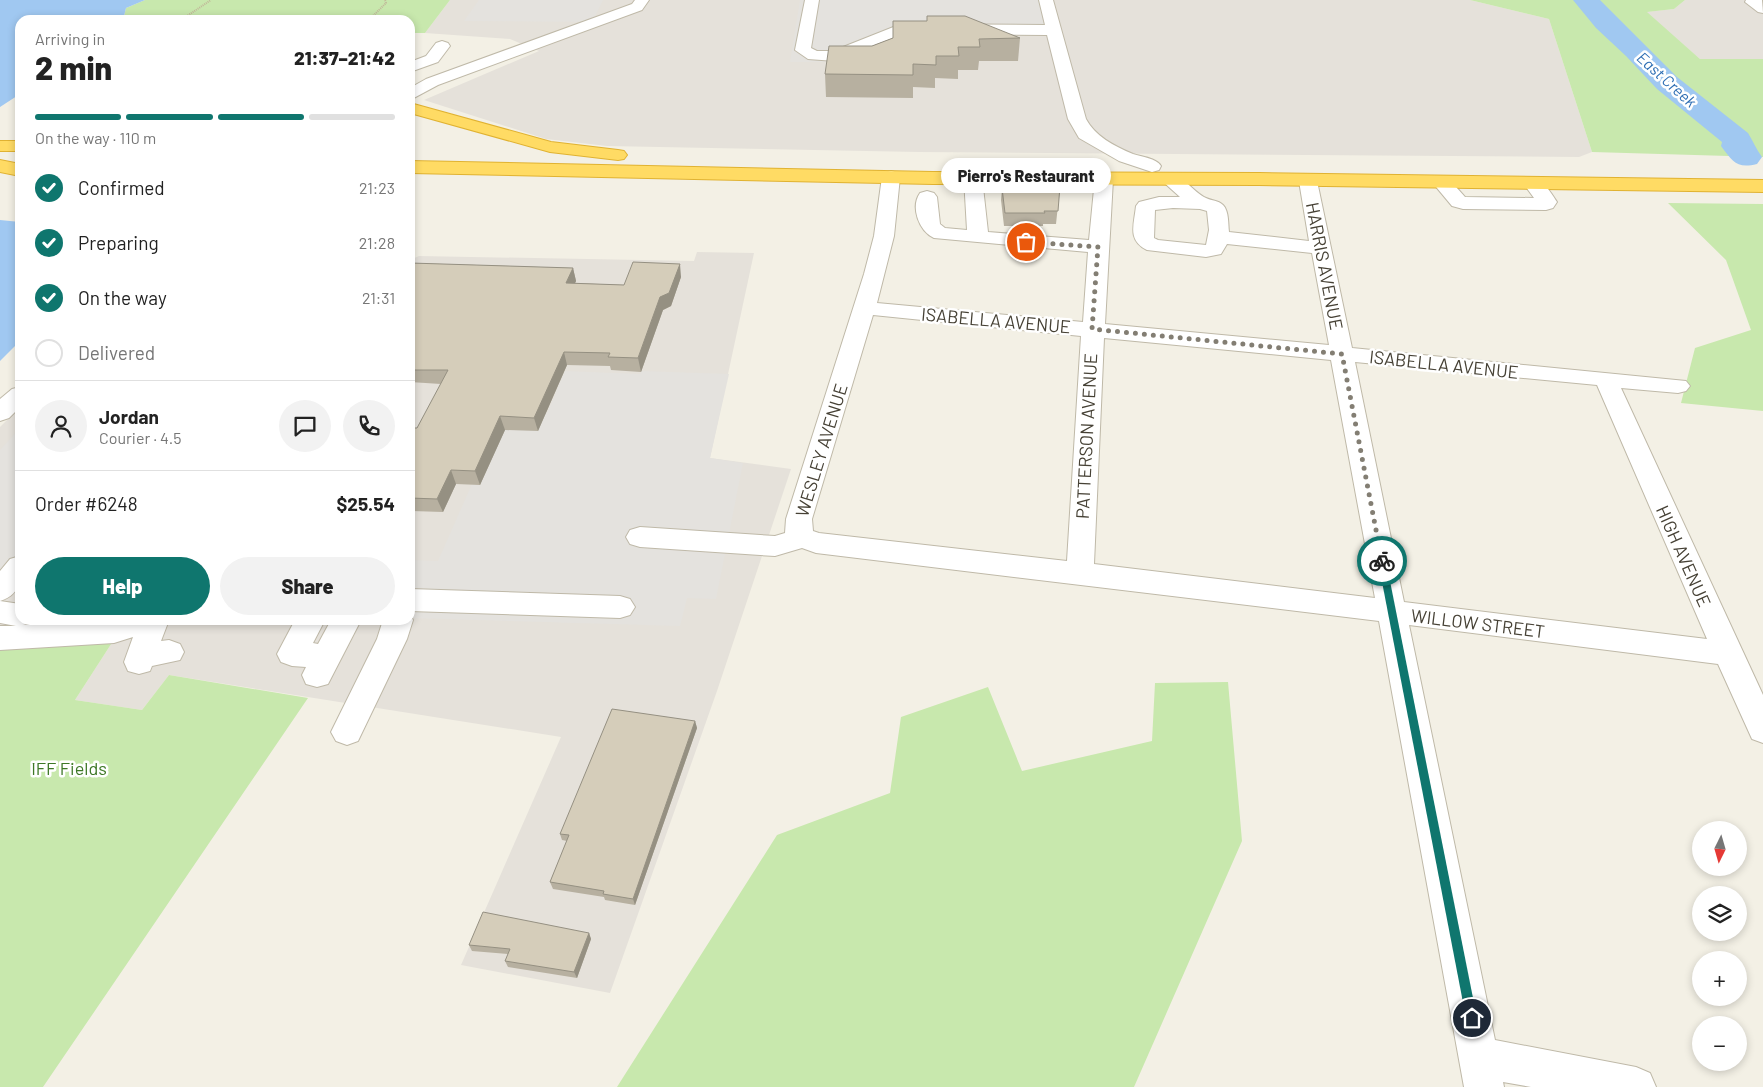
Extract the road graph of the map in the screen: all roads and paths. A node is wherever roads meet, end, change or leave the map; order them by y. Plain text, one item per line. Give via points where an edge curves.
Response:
1 (211, 0) edge
2 (385, 0) edge
3 (642, 0) edge
4 (812, 0) edge
5 (1046, 0) edge
6 (1755, 0) edge
7 (1763, 9) edge
8 (188, 15) edge
9 (374, 15) edge
10 (1053, 30) junction
11 (442, 46) dead end
12 (415, 66) edge
13 (415, 66) edge
14 (448, 76) junction
15 (415, 92) edge
16 (415, 109) edge
17 (0, 146) edge
18 (15, 146) edge
19 (415, 153) edge
20 (618, 155) junction
21 (0, 160) edge
22 (15, 160) edge
23 (0, 166) edge
24 (1152, 166) junction
25 (415, 167) edge
26 (15, 169) edge
27 (1763, 170) edge
28 (891, 177) junction
29 (974, 178) junction
30 (1104, 179) junction
31 (1169, 179) junction
32 (1308, 181) junction
33 (1441, 182) joint
34 (1532, 183) joint
35 (1763, 186) edge
36 (927, 197) dead end
37 (1200, 203) junction
38 (978, 236) junction
39 (1219, 237) junction
40 (1098, 247) junction
41 (1322, 248) junction
42 (864, 308) junction
43 (1092, 329) junction
44 (1342, 354) junction
45 (1606, 380) junction
46 (1678, 386) dead end
47 (15, 399) edge
48 (0, 413) edge
49 (640, 537) dead end
50 (804, 538) junction
51 (15, 572) edge
52 (1080, 573) junction
53 (0, 590) edge
54 (415, 600) edge
55 (620, 607) dead end
56 (0, 612) edge
57 (1392, 612) junction
58 (15, 614) edge
59 (129, 625) edge
60 (136, 625) edge
61 (307, 625) edge
62 (343, 625) edge
63 (396, 625) edge
64 (0, 638) edge
65 (1728, 653) junction
66 (150, 656) dead end
67 (1763, 730) edge
68 (347, 732) dead end
69 (1482, 1072) edge
70 (1636, 1087) edge

1 - 8 path
2 - 9 path via 386,3
3 - 14 street via 637,7
4 - 10 street via 803,50 814,56 835,56 901,29
5 - 10 street
6 - 7 street via 1752,2
10 - 24 street via 1077,119 1085,134 1125,156
11 - 13 street via 432,59
12 - 14 street
14 - 15 street
16 - 20 highway via 550,147
17 - 18 highway
19 - 20 highway
20 - 24 highway
21 - 22 highway
23 - 26 highway
24 - 27 highway
25 - 28 highway
28 - 29 highway
28 - 42 street, WESLEY AVENUE via 884,236
29 - 30 highway
29 - 38 street
30 - 31 highway
30 - 40 street, PATTERSON AVENUE
31 - 32 highway
31 - 37 street
32 - 33 highway
32 - 41 street, HARRIS AVENUE
33 - 34 street via 1463,203 1546,204
34 - 35 highway
36 - 38 street via 932,230 941,234
37 - 39 street via 1216,209
37 - 39 street via 1163,202 1146,206 1143,236 1146,242 1154,246 1206,251 1214,250
38 - 40 street
39 - 41 street
40 - 43 street, PATTERSON AVENUE
41 - 44 street, HARRIS AVENUE
42 - 43 street, ISABELLA AVENUE
42 - 50 street, WESLEY AVENUE via 799,519 799,534
43 - 44 street, ISABELLA AVENUE
43 - 52 street, PATTERSON AVENUE
44 - 45 street, ISABELLA AVENUE
44 - 57 street, HARRIS AVENUE
45 - 46 street, ISABELLA AVENUE
45 - 65 street, HIGH AVENUE
47 - 48 street
49 - 50 street via 775,546
50 - 52 street, WESLEY AVENUE via 816,543
51 - 53 street
52 - 57 street, WILLOW STREET
54 - 55 street
56 - 58 street
57 - 65 street, WILLOW STREET
57 - 69 street, HARRIS AVENUE
59 - 64 street via 114,632
60 - 66 street
61 - 62 street via 292,654 322,665
63 - 68 street
65 - 67 street, HIGH AVENUE
69 - 70 street

